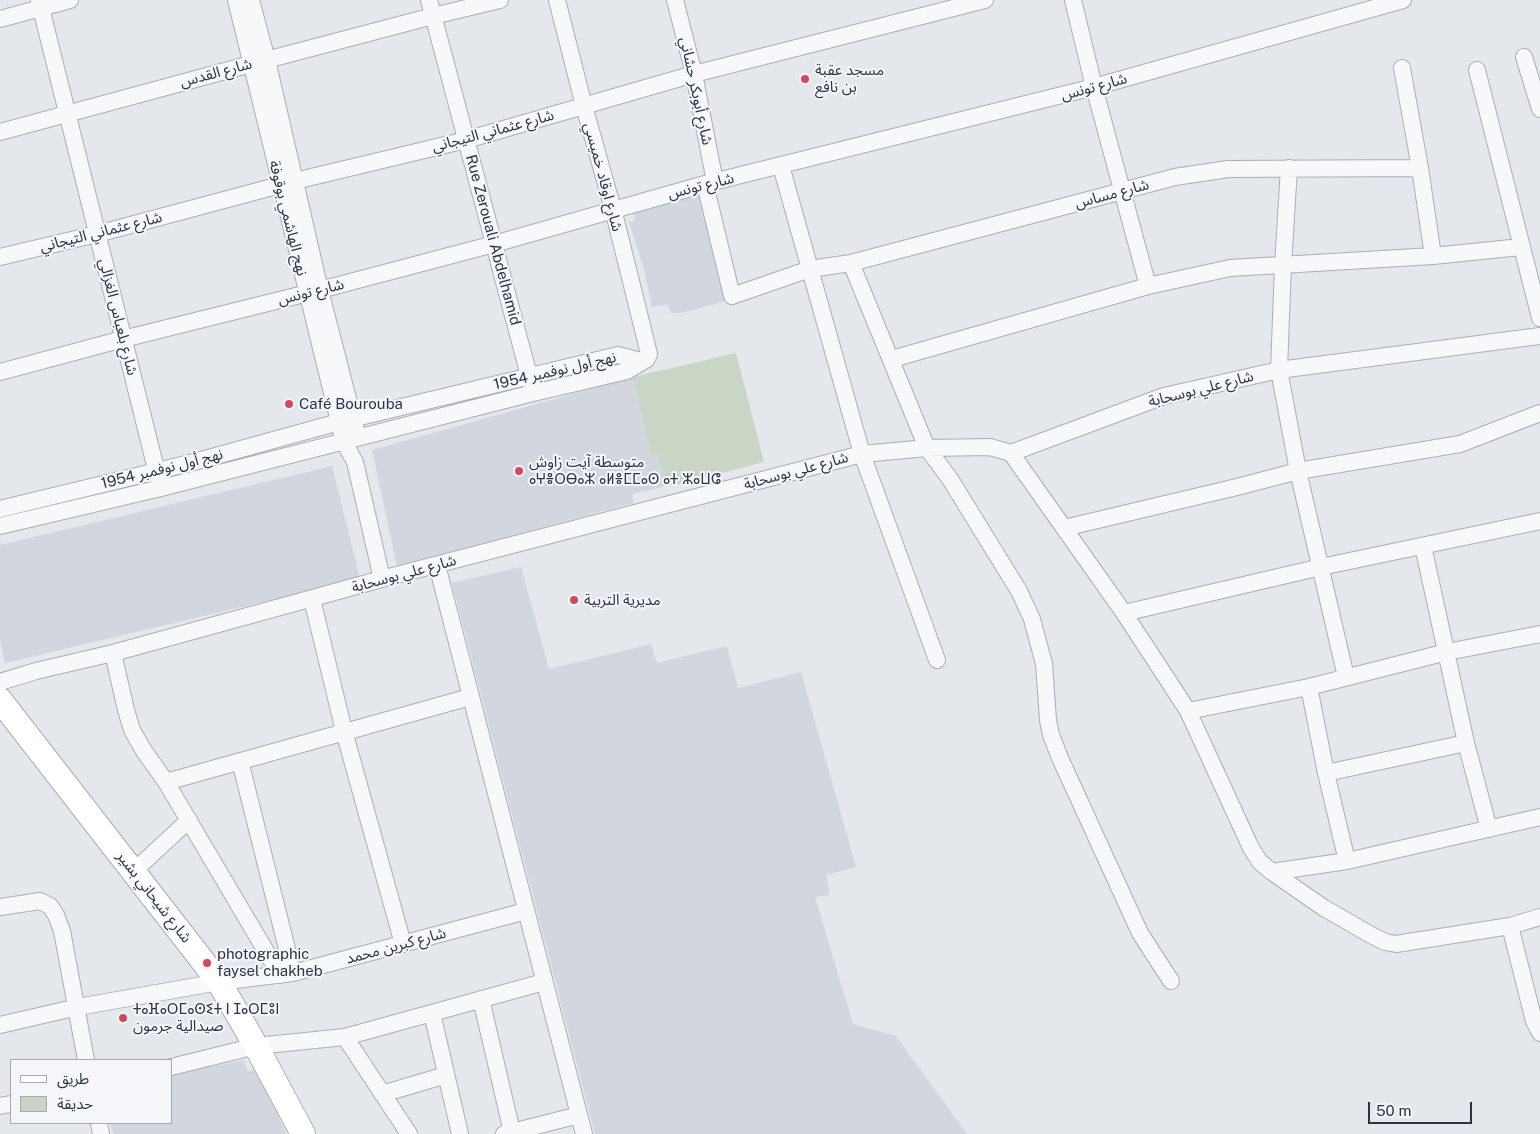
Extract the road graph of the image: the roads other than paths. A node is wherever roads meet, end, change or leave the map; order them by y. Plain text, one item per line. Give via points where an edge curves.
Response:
1 (70, 0) edge
2 (236, 0) edge
3 (251, 0) edge
4 (500, 0) edge
5 (557, 0) edge
6 (675, 0) edge
7 (985, 0) edge
8 (1073, 0) edge
9 (1403, 0) edge
10 (40, 4) edge
11 (431, 8) edge
12 (0, 19) edge
13 (1524, 57) dead end
14 (267, 60) junction
15 (250, 64) junction
16 (1402, 68) dead end
17 (1477, 70) dead end
18 (694, 74) junction
19 (1094, 87) junction
20 (584, 106) junction
21 (1540, 109) edge
22 (66, 114) junction
23 (0, 132) edge
24 (466, 140) junction
25 (781, 166) junction
26 (1290, 168) junction
27 (1420, 168) junction
28 (288, 183) junction
29 (710, 183) junction
30 (1122, 192) junction
31 (613, 209) junction
32 (97, 234) junction
33 (494, 244) junction
34 (1521, 247) junction
35 (1433, 256) junction
36 (0, 257) edge
37 (851, 263) junction
38 (1283, 265) junction
39 (810, 268) junction
40 (1148, 286) junction
41 (313, 291) junction
42 (1540, 318) edge
43 (1540, 336) edge
44 (123, 338) junction
45 (645, 358) junction
46 (892, 359) junction
47 (1279, 370) junction
48 (0, 372) edge
49 (529, 376) junction
50 (533, 393) junction
51 (1540, 413) edge
52 (346, 421) junction
53 (351, 440) junction
54 (927, 448) junction
55 (1011, 453) junction
56 (862, 454) junction
57 (194, 462) junction
58 (156, 471) junction
59 (1298, 471) junction
60 (197, 478) junction
61 (161, 488) junction
62 (0, 509) edge
63 (1540, 521) edge
64 (0, 526) edge
65 (1064, 528) junction
66 (1423, 546) junction
67 (437, 565) junction
68 (1321, 567) junction
69 (382, 579) junction
70 (312, 599) junction
71 (1124, 613) junction
72 (1540, 634) edge
73 (1447, 652) junction
74 (113, 653) junction
75 (938, 660) dead end
76 (1346, 678) junction
77 (0, 682) edge
78 (1309, 687) junction
79 (470, 697) junction
80 (0, 700) edge
81 (1188, 711) junction
82 (344, 731) junction
83 (1466, 743) junction
84 (240, 761) junction
85 (1326, 773) junction
86 (166, 782) junction
87 (1540, 817) edge
88 (189, 820) junction
89 (1488, 829) junction
90 (1347, 861) junction
91 (134, 871) junction
92 (1272, 872) junction
93 (0, 907) edge
94 (526, 911) junction
95 (1540, 917) edge
96 (1510, 926) junction
97 (403, 944) junction
98 (287, 974) junction
99 (1170, 981) dead end
100 (218, 982) junction
101 (544, 982) junction
102 (481, 999) junction
103 (78, 1007) junction
104 (432, 1013) junction
105 (0, 1025) edge
106 (1540, 1033) edge
107 (345, 1037) junction
108 (256, 1046) junction
109 (86, 1059) edge
110 (172, 1066) edge
111 (446, 1075) junction
112 (382, 1094) junction
113 (580, 1115) junction
114 (508, 1133) edge
115 (303, 1134) edge
116 (409, 1134) edge
117 (460, 1134) edge
118 (584, 1134) edge

1 - 10 street
2 - 15 street, نهج الهاشمي بوقوفة
3 - 14 street, نهج الهاشمي بوقوفة
4 - 11 street, شارع القدس
5 - 20 street, شارع اوقاد خميسي
6 - 18 street, شارع أبوبكر حشاني
7 - 18 street, شارع عثماني التيجاني
8 - 19 street
9 - 19 street, شارع تونس
10 - 12 street
10 - 22 street, شارع بلعباس الغزالي
11 - 14 street, شارع القدس
11 - 24 street, Rue Zerouali Abdelhamid
13 - 21 street
14 - 15 street, شارع القدس
14 - 28 street, نهج الهاشمي بوقوفة
15 - 22 street, شارع القدس
15 - 28 street, نهج الهاشمي بوقوفة
16 - 27 street
17 - 34 street
18 - 20 street, شارع عثماني التيجاني
18 - 29 street, شارع أبوبكر حشاني
19 - 25 street, شارع تونس
19 - 30 street
20 - 24 street, شارع عثماني التيجاني
20 - 31 street, شارع اوقاد خميسي
22 - 23 street, شارع القدس
22 - 32 street, شارع بلعباس الغزالي
24 - 28 street, شارع عثماني التيجاني
24 - 33 street, Rue Zerouali Abdelhamid
25 - 29 street, شارع تونس
25 - 39 street
26 - 27 street, شارع مساس
26 - 30 street, شارع مساس via 1228,169 1175,177
26 - 38 street
27 - 35 street
28 - 32 street, شارع عثماني التيجاني
28 - 41 street, نهج الهاشمي بوقوفة
29 - 31 street, شارع تونس
29 - 39 street, شارع أبوبكر حشاني via 732,296
30 - 37 street, شارع مساس
30 - 40 street
31 - 33 street, شارع تونس
31 - 45 street, شارع اوقاد خميسي
32 - 36 street, شارع عثماني التيجاني
32 - 44 street, شارع بلعباس الغزالي
33 - 41 street, شارع تونس
33 - 49 street, Rue Zerouali Abdelhamid
34 - 35 street
34 - 42 street
35 - 38 street
37 - 39 street, شارع مساس
37 - 46 street
38 - 40 street via 1230,268
38 - 47 street
39 - 56 street
40 - 46 street
41 - 44 street, شارع تونس
41 - 52 street, نهج الهاشمي بوقوفة
43 - 47 street, شارع علي بوسحابة
44 - 48 street, شارع تونس
44 - 58 street, شارع بلعباس الغزالي
45 - 49 street, نهج أول نوفمبر 1954 via 618,355
45 - 50 street, نهج أول نوفمبر 1954 via 627,371
46 - 54 street
47 - 55 street, شارع علي بوسحابة via 1164,396
47 - 59 street
49 - 50 street, Rue Zerouali Abdelhamid
49 - 52 street, نهج أول نوفمبر 1954
50 - 53 street, نهج أول نوفمبر 1954
51 - 59 street via 1460,444
52 - 53 street, نهج الهاشمي بوقوفة
52 - 57 street, نهج أول نوفمبر 1954
53 - 60 street, نهج أول نوفمبر 1954
53 - 69 street, نهج الهاشمي بوقوفة
54 - 55 street, شارع علي بوسحابة via 990,447
54 - 56 street, شارع علي بوسحابة
54 - 99 street via 950,479 1019,591 1032,619 1044,664 1051,735 1140,933
55 - 65 street
56 - 67 street, شارع علي بوسحابة
56 - 75 street
57 - 58 street, نهج أول نوفمبر 1954
57 - 60 street
58 - 61 street, شارع بلعباس الغزالي
58 - 62 street, نهج أول نوفمبر 1954
59 - 65 street
59 - 68 street
60 - 61 street, نهج أول نوفمبر 1954
61 - 64 street, نهج أول نوفمبر 1954
63 - 66 street
65 - 71 street
66 - 68 street
66 - 73 street
67 - 69 street, شارع علي بوسحابة
67 - 79 street
68 - 71 street
68 - 76 street
69 - 70 street, شارع علي بوسحابة
70 - 74 street, شارع علي بوسحابة
70 - 82 street
71 - 81 street
72 - 73 street
73 - 76 street
73 - 83 street
74 - 77 street, شارع علي بوسحابة
74 - 86 street via 132,730
76 - 78 street
78 - 81 street
78 - 85 street
79 - 82 street
79 - 94 street
80 - 91 main road, شارع شيحاني بشير
81 - 92 street via 1251,848
82 - 84 street
82 - 97 street
83 - 85 street
83 - 89 street
84 - 86 street
84 - 98 street
85 - 90 street
86 - 88 street
87 - 89 street
88 - 91 street
88 - 98 street
89 - 90 street
90 - 92 street
91 - 100 main road, شارع شيحاني بشير
92 - 96 street via 1324,908 1385,942 1416,942
93 - 103 street via 40,901 50,906 62,930
94 - 97 street, شارع كبرين محمد
94 - 101 street
95 - 96 street
96 - 106 street via 1534,1021
97 - 98 street, شارع كبرين محمد
98 - 100 street, شارع كبرين محمد
100 - 103 street, شارع كبرين محمد
100 - 108 main road, شارع شيحاني بشير
101 - 102 street
101 - 113 street
102 - 104 street
102 - 114 street
103 - 105 street, شارع كبرين محمد
103 - 109 street
104 - 107 street
104 - 111 street
107 - 108 street
107 - 112 street
108 - 110 street
108 - 115 main road, شارع شيحاني بشير
111 - 112 street
111 - 117 street
112 - 116 street
113 - 114 street
113 - 118 street

